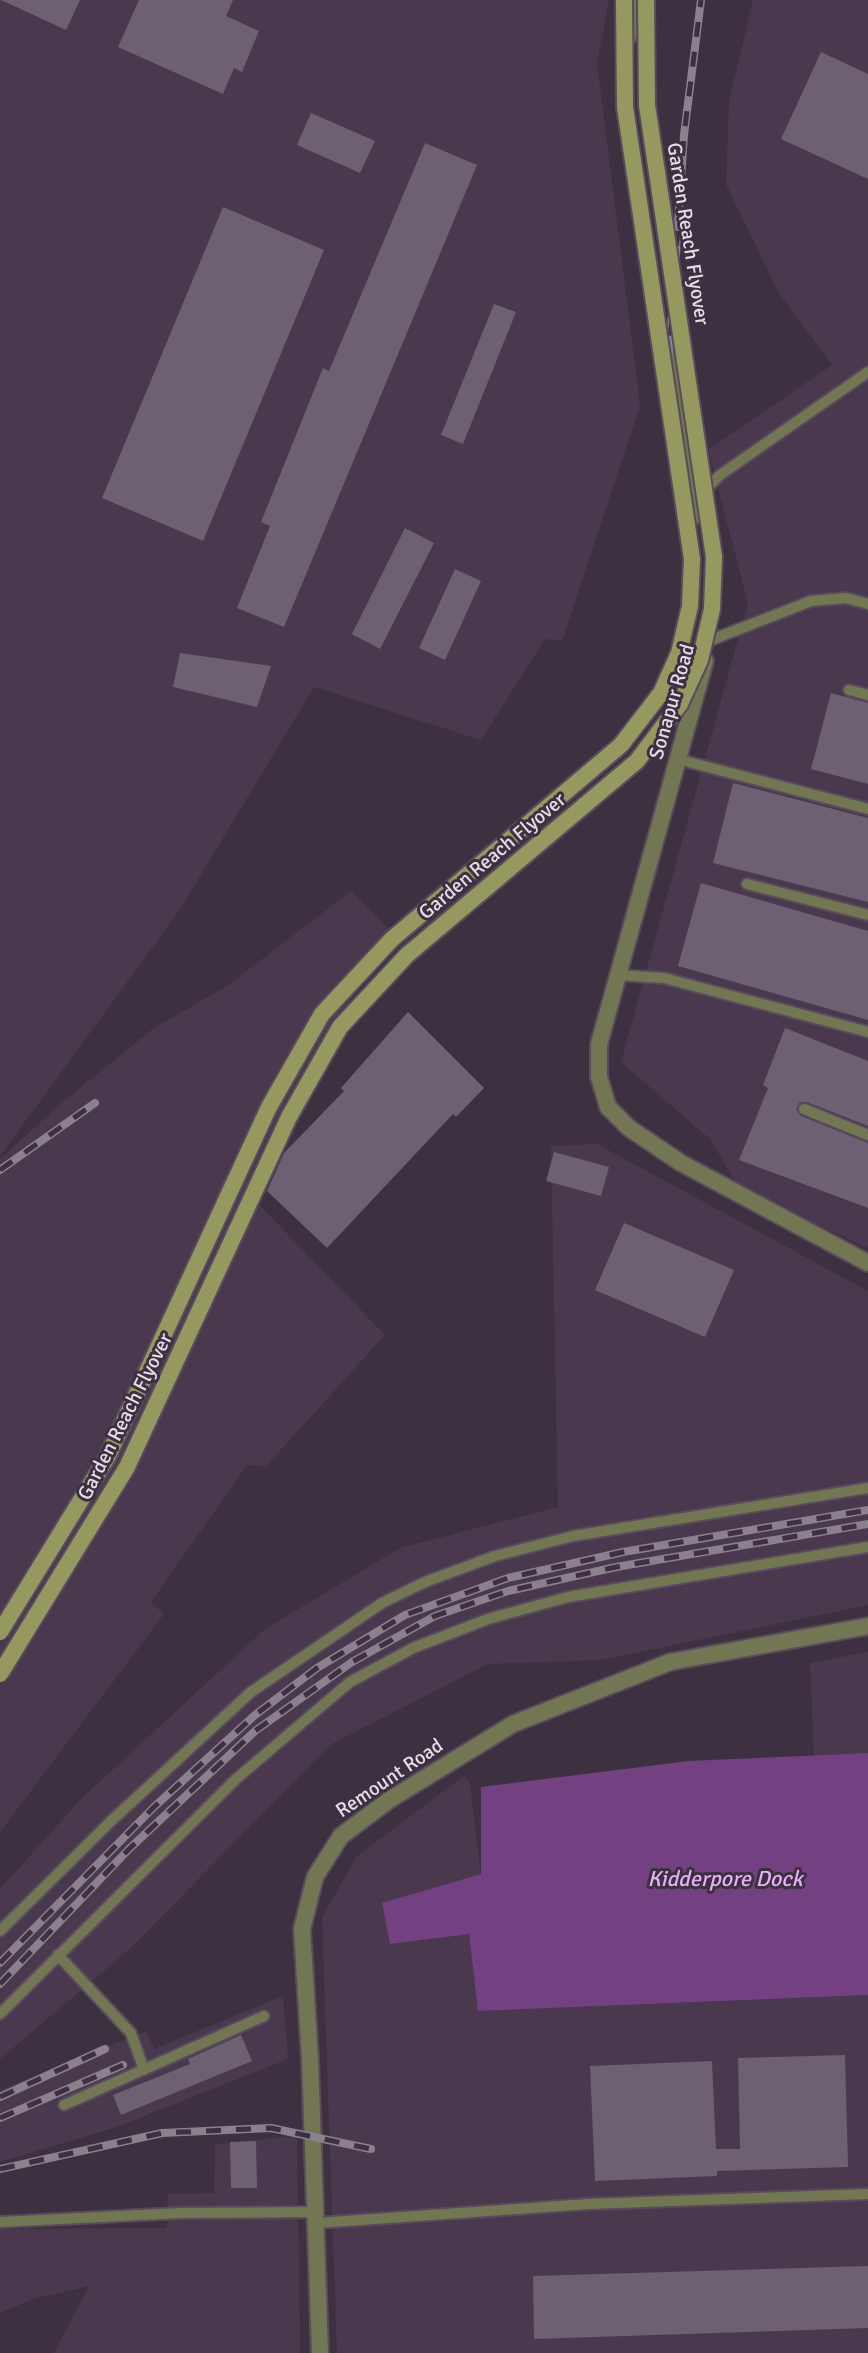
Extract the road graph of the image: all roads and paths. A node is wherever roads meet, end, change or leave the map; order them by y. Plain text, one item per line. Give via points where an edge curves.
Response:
1 (624, 0) edge
2 (635, 0) edge
3 (646, 0) edge
4 (868, 372) edge
5 (697, 498) junction
6 (868, 604) edge
7 (711, 640) junction
8 (849, 690) dead end
9 (868, 695) edge
10 (677, 759) junction
11 (868, 809) edge
12 (747, 884) dead end
13 (868, 915) edge
14 (617, 975) junction
15 (868, 1032) edge
16 (804, 1109) dead end
17 (868, 1135) edge
18 (868, 1263) edge
19 (868, 1488) edge
20 (868, 1547) edge
21 (868, 1626) edge
22 (0, 1632) edge
23 (0, 1674) edge
24 (0, 1931) edge
25 (58, 1955) junction
26 (0, 2014) edge
27 (264, 2016) dead end
28 (144, 2070) junction
29 (64, 2105) dead end
30 (868, 2194) edge
31 (316, 2217) junction
32 (0, 2222) edge
33 (320, 2353) edge

1 - 22 main road, Garden Reach Flyover, bridge via 625,107 692,559 690,606 679,653 649,712 621,745 392,939 322,1014 269,1107 115,1443
2 - 5 street, Sonapur Road via 628,37 633,119 668,355
3 - 23 main road, Garden Reach Flyover, bridge via 647,105 714,557 712,609 700,660 668,724 637,761 407,955 340,1027 289,1117 127,1467
4 - 5 lane via 720,475
5 - 7 street, Sonapur Road via 712,589
6 - 7 lane via 846,598 811,601
7 - 10 street, Sonapur Road
8 - 9 lane
10 - 11 lane
10 - 14 street, Sonapur Road
12 - 13 lane
14 - 15 lane via 664,978
14 - 18 street, Sonapur Road via 599,1044 599,1077 608,1107 681,1163
16 - 17 lane
19 - 24 lane via 573,1536 495,1556 382,1603 251,1692
20 - 25 lane via 568,1597 488,1619 413,1648 350,1682 247,1770
21 - 31 street, Remount Road via 670,1662 513,1724 341,1836 315,1877 302,1929
25 - 26 lane
25 - 28 lane via 131,2033
27 - 28 lane
28 - 29 lane
30 - 31 lane
31 - 32 lane via 181,2213
31 - 33 street, Remount Road

